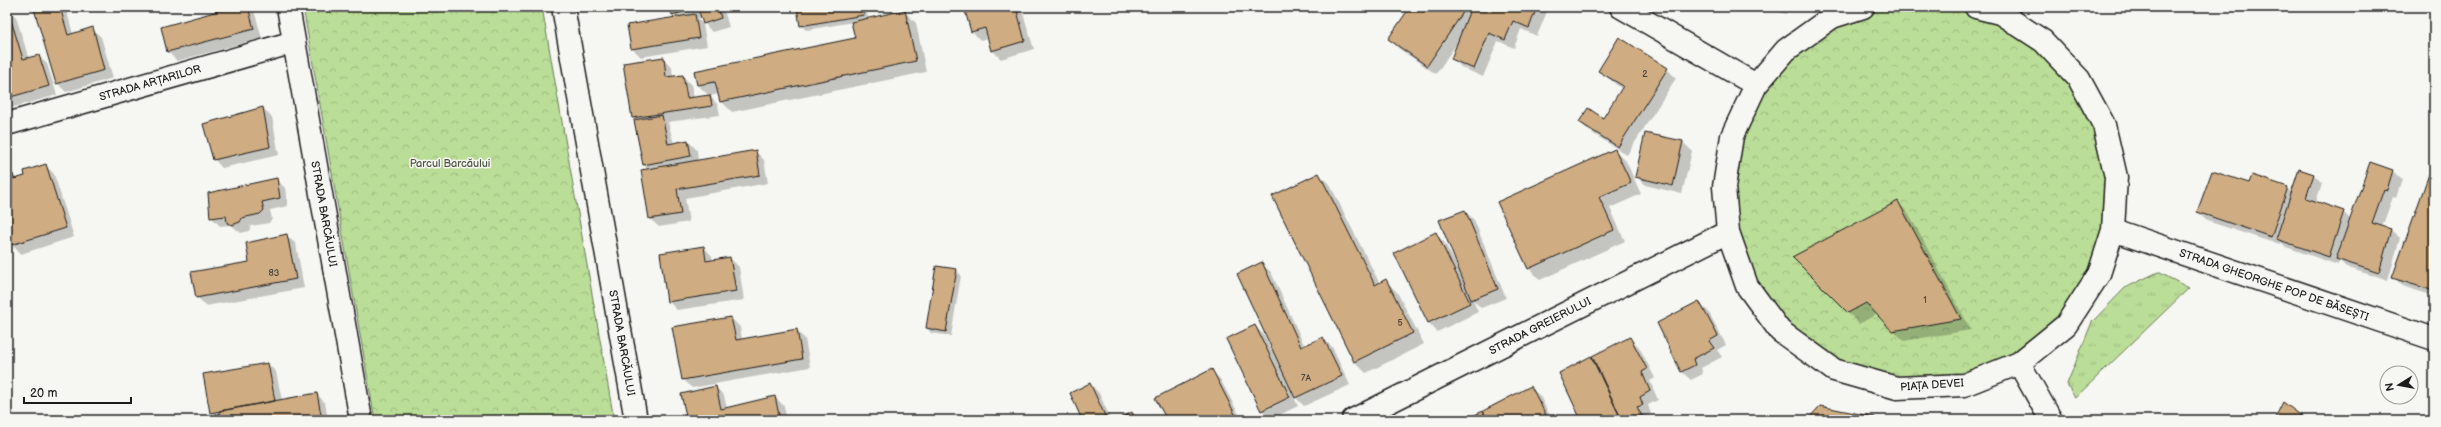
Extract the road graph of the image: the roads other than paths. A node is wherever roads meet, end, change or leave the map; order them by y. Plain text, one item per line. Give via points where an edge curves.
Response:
1 (288, 7) edge
2 (563, 7) edge
3 (1621, 7) edge
4 (1863, 7) edge
5 (1976, 7) edge
6 (2001, 10) edge
7 (294, 42) junction
8 (1756, 85) junction
9 (7, 124) edge
10 (2113, 230) junction
11 (1728, 232) junction
12 (2434, 339) edge
13 (2019, 363) junction
14 (361, 420) edge
15 (636, 420) edge
16 (1353, 420) edge
17 (2051, 420) edge

1 - 7 street, STRADA BARCĂULUI
2 - 15 street, STRADA BARCĂULUI
3 - 8 street
4 - 8 street, PIAȚA DEVEI via 1832,17 1786,50
5 - 6 street, PIAȚA DEVEI
6 - 10 street, PIAȚA DEVEI via 2043,41 2079,79 2104,125 2116,177
7 - 9 street, STRADA ARȚARILOR
7 - 14 street, STRADA BARCĂULUI
8 - 11 street, PIAȚA DEVEI via 1732,136 1724,187
10 - 12 street, STRADA GHEORGHE POP DE BĂSEȘTI
10 - 13 street, PIAȚA DEVEI via 2099,274 2066,325
11 - 13 street, PIAȚA DEVEI via 1747,286 1780,331 1834,370 1897,388 1964,385
11 - 16 street, STRADA GREIERULUI
13 - 17 street

